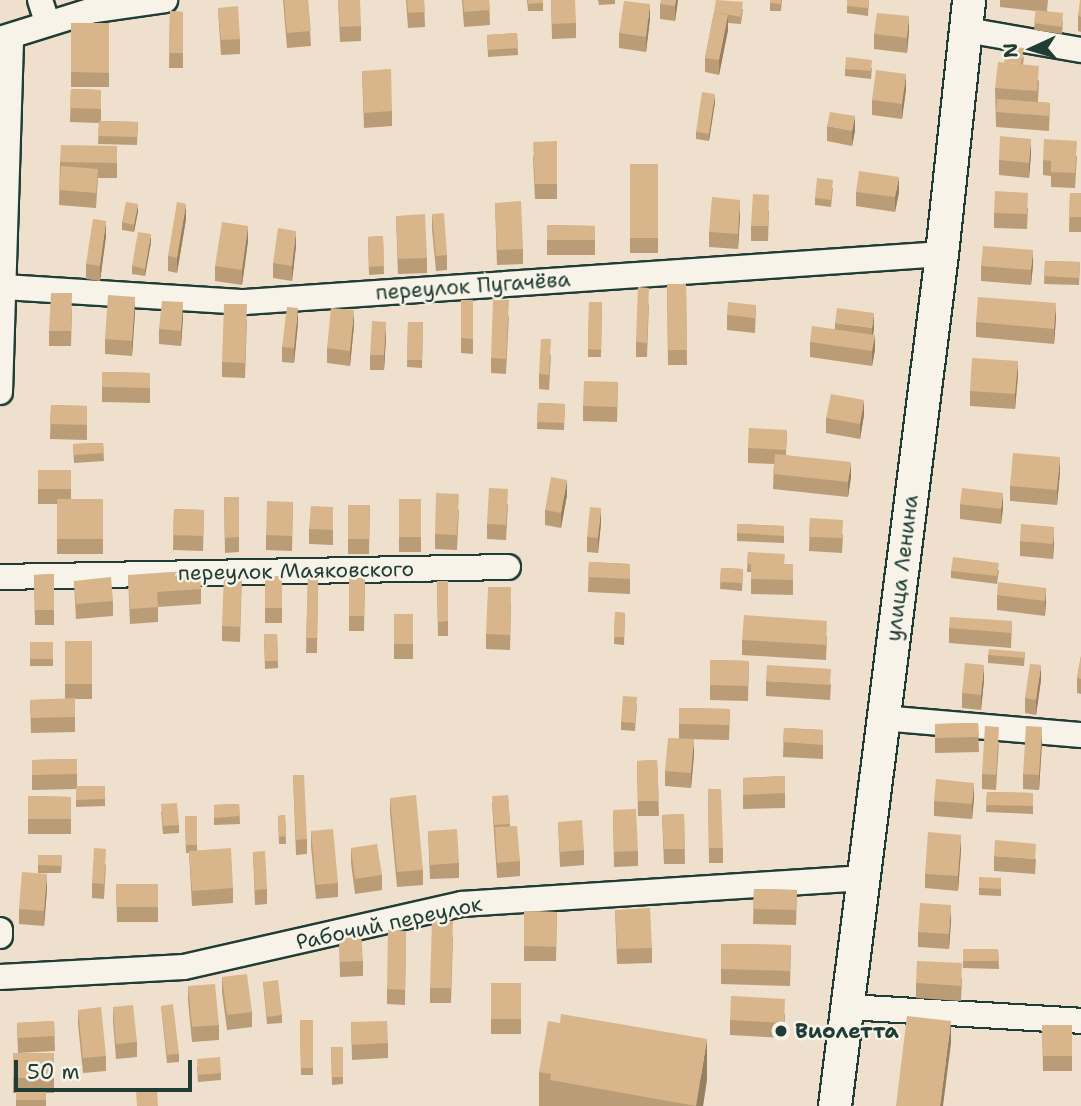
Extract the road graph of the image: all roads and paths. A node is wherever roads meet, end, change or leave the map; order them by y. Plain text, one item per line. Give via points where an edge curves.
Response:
1 (165, 0) edge
2 (43, 11) edge
3 (967, 15) edge
4 (5, 37) edge
5 (1081, 50) edge
6 (942, 254) junction
7 (4, 287) junction
8 (0, 392) edge
9 (508, 567) dead end
10 (0, 577) edge
11 (882, 718) junction
12 (1081, 736) edge
13 (864, 877) junction
14 (0, 930) edge
15 (0, 936) edge
16 (0, 977) edge
17 (848, 1007) junction
18 (1081, 1021) edge
19 (835, 1106) edge

1 - 2 street
2 - 4 street
3 - 5 street, улица Ленина
3 - 6 main road, улица Ленина
4 - 7 street
6 - 7 street, переулок Пугачёва via 245,302
6 - 11 main road, улица Ленина
7 - 8 street
9 - 10 street, переулок Маяковского
11 - 12 street
11 - 13 main road, улица Ленина
13 - 16 street, Рабочий переулок via 462,904 184,967
13 - 17 main road, улица Ленина
14 - 15 street
17 - 18 street
17 - 19 main road, улица Ленина

